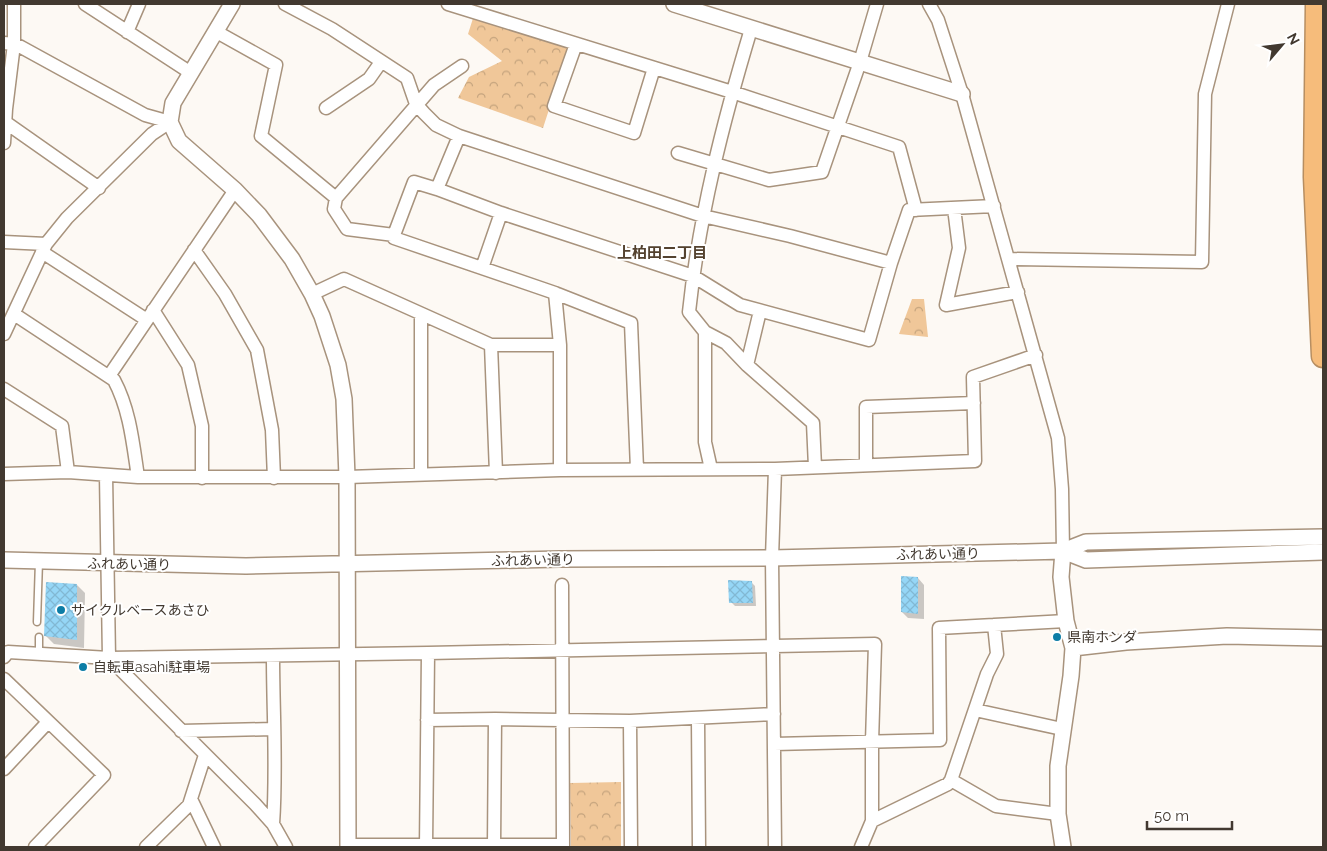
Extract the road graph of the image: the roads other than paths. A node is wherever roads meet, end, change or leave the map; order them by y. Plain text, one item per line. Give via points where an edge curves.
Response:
1 (14, 4) edge
2 (85, 4) edge
3 (139, 4) edge
4 (232, 4) edge
5 (286, 4) edge
6 (448, 4) edge
7 (674, 4) edge
8 (877, 4) edge
9 (929, 4) edge
10 (1228, 4) edge
11 (1317, 4) edge
12 (483, 9) edge
13 (751, 29) junction
14 (215, 31) junction
15 (127, 32) junction
16 (9, 44) edge
17 (576, 44) junction
18 (381, 62) junction
19 (860, 62) junction
20 (462, 66) dead end
21 (654, 68) junction
22 (191, 73) junction
23 (732, 92) junction
24 (962, 94) junction
25 (416, 104) junction
26 (326, 108) dead end
27 (5, 122) junction
28 (170, 122) junction
29 (838, 126) junction
30 (459, 136) junction
31 (4, 144) edge
32 (678, 153) dead end
33 (715, 164) junction
34 (99, 188) junction
35 (437, 189) junction
36 (235, 190) junction
37 (336, 198) junction
38 (994, 206) junction
39 (954, 208) junction
40 (916, 210) junction
41 (501, 212) junction
42 (703, 216) junction
43 (394, 235) junction
44 (4, 242) edge
45 (44, 248) junction
46 (194, 250) junction
47 (1008, 259) junction
48 (891, 263) junction
49 (482, 268) junction
50 (693, 276) junction
51 (1018, 292) junction
52 (556, 293) junction
53 (312, 294) junction
54 (760, 311) junction
55 (14, 314) junction
56 (420, 314) junction
57 (150, 315) junction
58 (705, 332) junction
59 (4, 334) edge
60 (491, 345) junction
61 (560, 345) junction
62 (1036, 355) junction
63 (1323, 356) edge
64 (747, 365) junction
65 (109, 376) junction
66 (4, 389) edge
67 (974, 403) junction
68 (866, 465) junction
69 (815, 467) junction
70 (637, 469) junction
71 (711, 469) junction
72 (775, 469) junction
73 (560, 470) junction
74 (68, 472) junction
75 (496, 473) junction
76 (4, 474) edge
77 (106, 475) junction
78 (421, 475) junction
79 (138, 477) junction
80 (348, 477) junction
81 (202, 478) junction
82 (274, 478) junction
83 (1323, 537) edge
84 (1063, 551) junction
85 (1323, 552) edge
86 (772, 558) junction
87 (4, 560) edge
88 (39, 561) junction
89 (107, 563) junction
90 (347, 564) junction
91 (562, 585) dead end
92 (1066, 621) junction
93 (38, 622) dead end
94 (994, 625) junction
95 (39, 637) dead end
96 (1323, 638) edge
97 (772, 646) junction
98 (1073, 648) junction
99 (562, 651) junction
100 (428, 653) junction
101 (39, 654) junction
102 (347, 655) junction
103 (273, 656) junction
104 (4, 657) edge
105 (109, 658) junction
106 (4, 679) edge
107 (975, 710) junction
108 (774, 714) junction
109 (495, 719) junction
110 (698, 719) junction
111 (427, 720) junction
112 (562, 721) junction
113 (630, 721) junction
114 (48, 722) junction
115 (273, 729) junction
116 (1062, 729) junction
117 (181, 731) junction
118 (872, 742) junction
119 (774, 744) junction
120 (204, 755) junction
121 (4, 769) edge
122 (951, 780) junction
123 (191, 799) junction
124 (1058, 814) junction
125 (872, 821) junction
126 (273, 824) junction
127 (348, 846) edge
128 (426, 846) edge
129 (494, 846) edge
130 (563, 846) edge
131 (35, 847) edge
132 (146, 847) edge
133 (214, 847) edge
134 (286, 847) edge
135 (631, 847) edge
136 (699, 847) edge
137 (775, 847) edge
138 (861, 847) edge
139 (1063, 847) edge

1 - 16 street
2 - 15 street
3 - 15 street
4 - 14 street
5 - 18 street via 332,29
6 - 12 street
7 - 13 street
8 - 19 street
9 - 24 street via 938,20
10 - 47 street via 1205,94 1202,262
11 - 63 highway via 1315,176
12 - 17 street
13 - 19 street
13 - 23 street
14 - 22 street
14 - 37 street via 276,65 261,136
15 - 22 street
16 - 27 street
16 - 28 street via 145,115
17 - 21 street
17 - 21 street via 554,106 634,133
18 - 25 street via 407,78
18 - 26 street via 369,79
19 - 24 street
19 - 29 street
20 - 25 street via 434,85
21 - 23 street
22 - 28 street via 173,103
23 - 29 street
23 - 33 street
24 - 38 street
25 - 30 street via 436,125
25 - 37 street
27 - 31 street
27 - 34 street
28 - 34 street via 152,134
28 - 36 street via 178,141
29 - 33 street via 822,172 768,180
29 - 40 street via 899,147
30 - 35 street
30 - 42 street
32 - 33 street
33 - 42 street
34 - 45 street via 67,218
35 - 41 street
35 - 43 street via 414,182
36 - 46 street
36 - 53 street via 275,234
37 - 43 street via 334,209 347,229
38 - 39 street
38 - 47 street
39 - 40 street
39 - 51 street via 959,248 946,305
40 - 48 street via 909,210
41 - 49 street
41 - 50 street
42 - 48 street
42 - 50 street
43 - 49 street via 396,240
44 - 45 street
45 - 55 street
45 - 57 street
46 - 57 street
46 - 82 street via 225,294 257,350 272,430
47 - 51 street
48 - 54 street via 869,340
49 - 52 street
50 - 54 street via 740,305
50 - 58 street via 689,312
51 - 62 street
52 - 61 street
52 - 70 street via 631,322
53 - 56 street via 344,279
53 - 80 street via 330,337 341,381
54 - 64 street
55 - 59 street
55 - 65 street
56 - 60 street
56 - 78 street
57 - 65 street
57 - 81 street via 188,365 202,426
58 - 64 street via 726,343
58 - 71 street via 705,442
60 - 61 street
60 - 75 street
61 - 73 street
62 - 67 street via 973,377
62 - 84 street via 1058,438
64 - 69 street via 813,423
65 - 79 street via 120,392 129,421
66 - 74 street via 62,426
67 - 68 street via 866,407
67 - 68 street via 975,461
68 - 69 street
69 - 72 street
70 - 71 street
70 - 73 street
71 - 72 street
72 - 86 street
73 - 75 street
74 - 76 street
74 - 77 street
75 - 78 street
77 - 79 street
77 - 89 street
78 - 80 street
79 - 81 street
80 - 82 street
80 - 90 street
81 - 82 street
83 - 84 street, ふれあい通り via 1086,542
84 - 85 street, ふれあい通り via 1086,560
84 - 86 street, ふれあい通り
84 - 92 street via 1061,577
86 - 90 street, ふれあい通り
86 - 97 street
87 - 88 street, ふれあい通り
88 - 89 street, ふれあい通り
88 - 93 lane
89 - 90 street, ふれあい通り
89 - 105 street
90 - 102 street
91 - 99 street
92 - 94 street
92 - 98 street
94 - 107 street via 997,654
94 - 118 street via 939,628 940,740
95 - 101 lane
96 - 98 street via 1227,636
97 - 99 street
97 - 108 street
97 - 118 street via 875,644
98 - 116 street
99 - 100 street
99 - 112 street
100 - 102 street
100 - 111 street
101 - 104 street via 8,652
101 - 105 street
102 - 103 street
102 - 127 street
103 - 105 street
103 - 115 street
105 - 117 street
106 - 114 street
107 - 116 street
107 - 122 street
108 - 110 street
108 - 119 street
109 - 111 street
109 - 112 street
109 - 129 street
110 - 113 street
110 - 136 street
111 - 128 street
112 - 113 street
112 - 130 street
113 - 135 street
114 - 121 street
114 - 131 street via 104,775
115 - 117 street
115 - 126 street via 276,782
116 - 124 street
117 - 120 street
118 - 119 street
118 - 125 street
119 - 137 street
120 - 123 street
120 - 126 street
122 - 124 street via 996,806
122 - 125 street
123 - 132 street via 189,806
123 - 133 street
124 - 139 street
125 - 138 street
126 - 134 street
127 - 128 street
128 - 129 street
129 - 130 street

